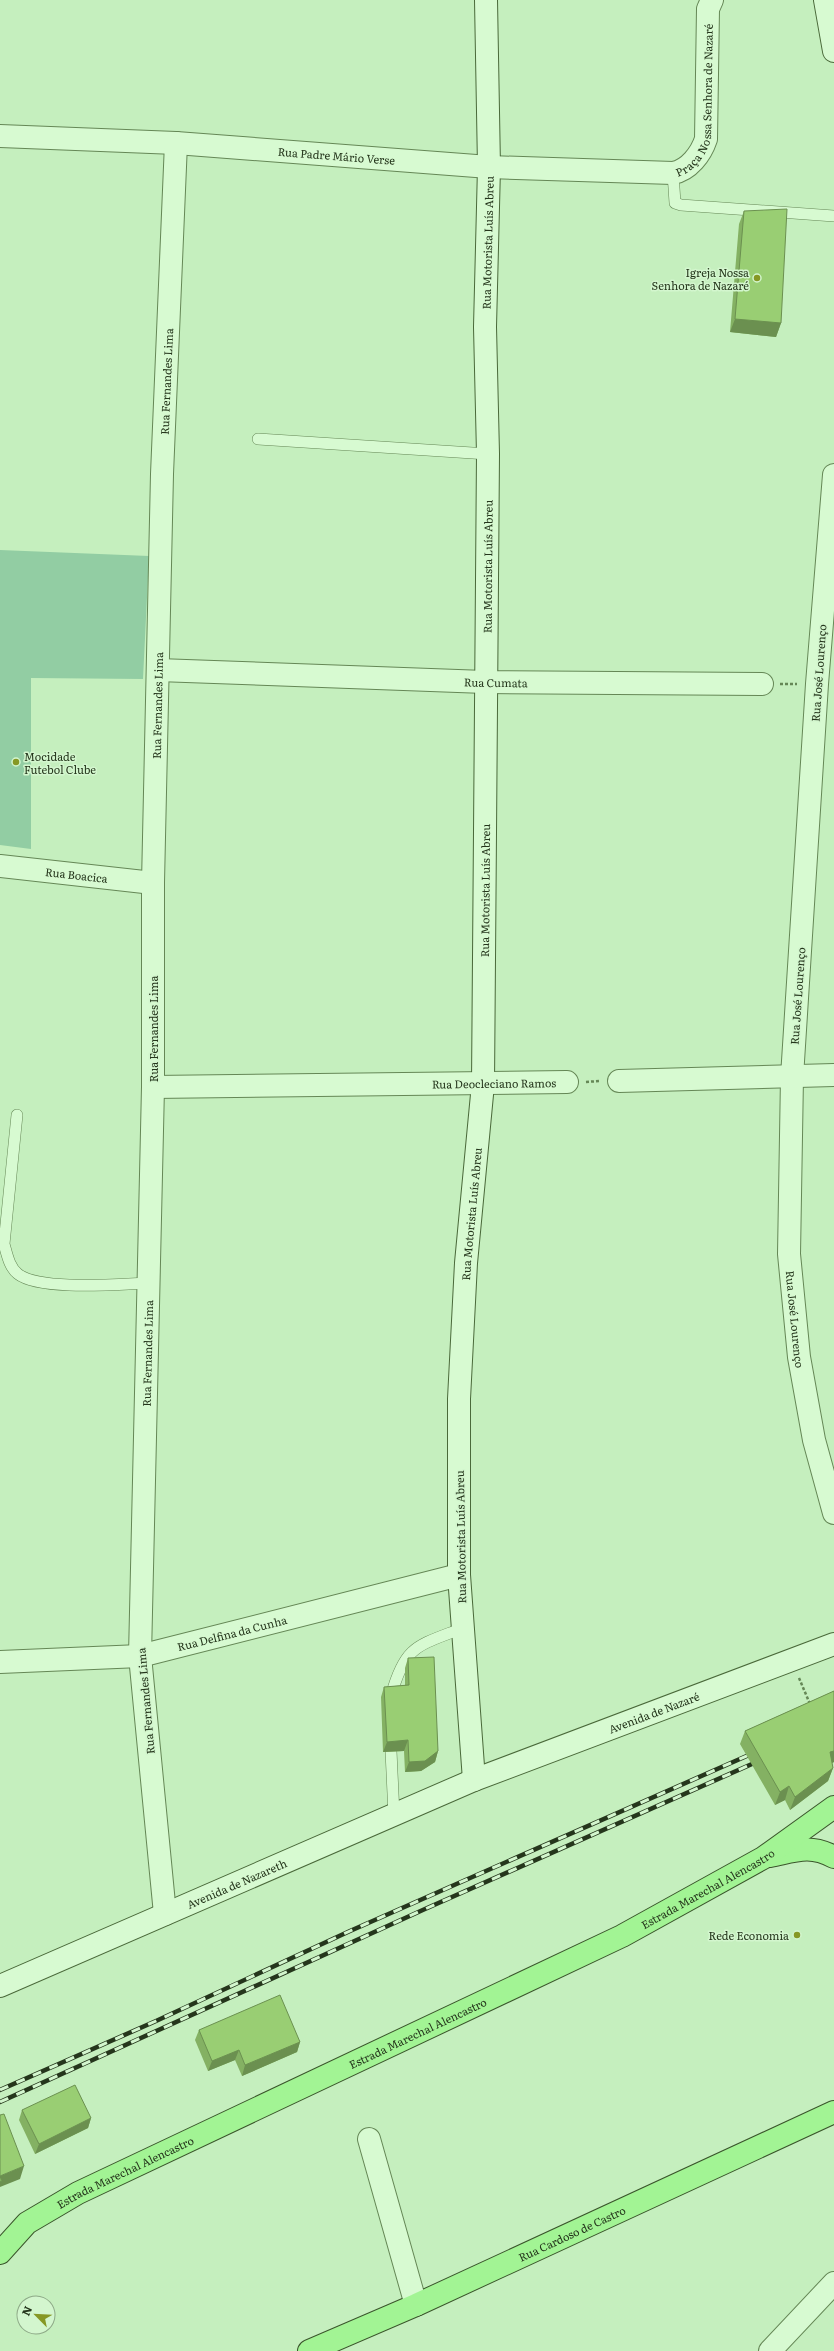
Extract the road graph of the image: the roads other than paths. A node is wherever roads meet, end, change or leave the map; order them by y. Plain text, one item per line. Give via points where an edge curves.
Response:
1 (486, 0) edge
2 (712, 0) edge
3 (829, 8) edge
4 (834, 51) edge
5 (0, 136) edge
6 (176, 143) junction
7 (489, 167) junction
8 (673, 173) junction
9 (834, 216) edge
10 (258, 440) dead end
11 (488, 454) junction
12 (834, 475) edge
13 (158, 670) junction
14 (485, 682) junction
15 (762, 684) road end
16 (825, 684) edge
17 (0, 866) edge
18 (153, 883) junction
19 (834, 1075) edge
20 (792, 1077) junction
21 (619, 1081) road end
22 (567, 1082) road end
23 (483, 1084) junction
24 (153, 1087) junction
25 (17, 1115) dead end
26 (149, 1283) junction
27 (834, 1513) edge
28 (459, 1575) junction
29 (463, 1628) junction
30 (834, 1644) edge
31 (140, 1656) junction
32 (0, 1662) edge
33 (391, 1696) edge
34 (391, 1751) edge
35 (474, 1780) junction
36 (834, 1807) edge
37 (394, 1815) junction
38 (834, 1857) edge
39 (763, 1858) junction
40 (166, 1914) junction
41 (0, 1986) edge
42 (834, 2112) edge
43 (369, 2139) dead end
44 (0, 2253) edge
45 (834, 2283) edge
46 (416, 2305) junction
47 (309, 2351) edge
48 (770, 2351) edge

1 - 7 street, Rua Motorista Luís Abreu
2 - 8 street, Praça Nossa Senhora de Nazaré via 708,8 706,139 696,158 683,169
3 - 4 street
5 - 6 street, Rua Padre Mário Verse
6 - 7 street, Rua Padre Mário Verse
6 - 13 street, Rua Fernandes Lima via 162,474
7 - 8 street, Rua Padre Mário Verse
7 - 11 street, Rua Motorista Luís Abreu via 485,326
8 - 9 lane, Praça Nossa Senhora de Nazaré via 673,197 675,203 681,205
10 - 11 lane
11 - 14 street, Rua Motorista Luís Abreu
12 - 16 street, Rua José Lourenço
13 - 14 street, Rua Cumata
13 - 18 street, Rua Fernandes Lima
14 - 15 street, Rua Cumata
14 - 23 street, Rua Motorista Luís Abreu
16 - 20 street, Rua José Lourenço
17 - 18 street, Rua Boacica
18 - 24 street, Rua Fernandes Lima
19 - 20 street
20 - 21 street
20 - 27 street, Rua José Lourenço via 790,1254 799,1357 814,1440
22 - 23 street, Rua Deocleciano Ramos
23 - 24 street, Rua Deocleciano Ramos
23 - 28 street, Rua Motorista Luís Abreu via 466,1263 458,1399
24 - 26 street, Rua Fernandes Lima
25 - 26 lane via 4,1244 10,1264 18,1274 30,1280 51,1284
26 - 31 street, Rua Fernandes Lima
28 - 29 street, Rua Motorista Luís Abreu
28 - 31 street, Rua Delfina da Cunha
29 - 33 lane via 418,1645 403,1662
29 - 35 street, Rua Motorista Luís Abreu
30 - 35 street, Avenida de Nazaré
31 - 32 street, Rua Delfina da Cunha
31 - 40 street, Rua Fernandes Lima
34 - 37 lane
35 - 37 street, Avenida de Nazareth
36 - 39 main road, Estrada Marechal Alencastro
37 - 40 street, Avenida de Nazareth
38 - 39 main road via 821,1851 806,1849
39 - 44 main road, Estrada Marechal Alencastro via 622,1936 78,2193 27,2223
40 - 41 street, Avenida de Nazareth
42 - 46 main road, Rua Cardoso de Castro
43 - 46 street
45 - 48 street
46 - 47 main road, Rua Cardoso de Castro

